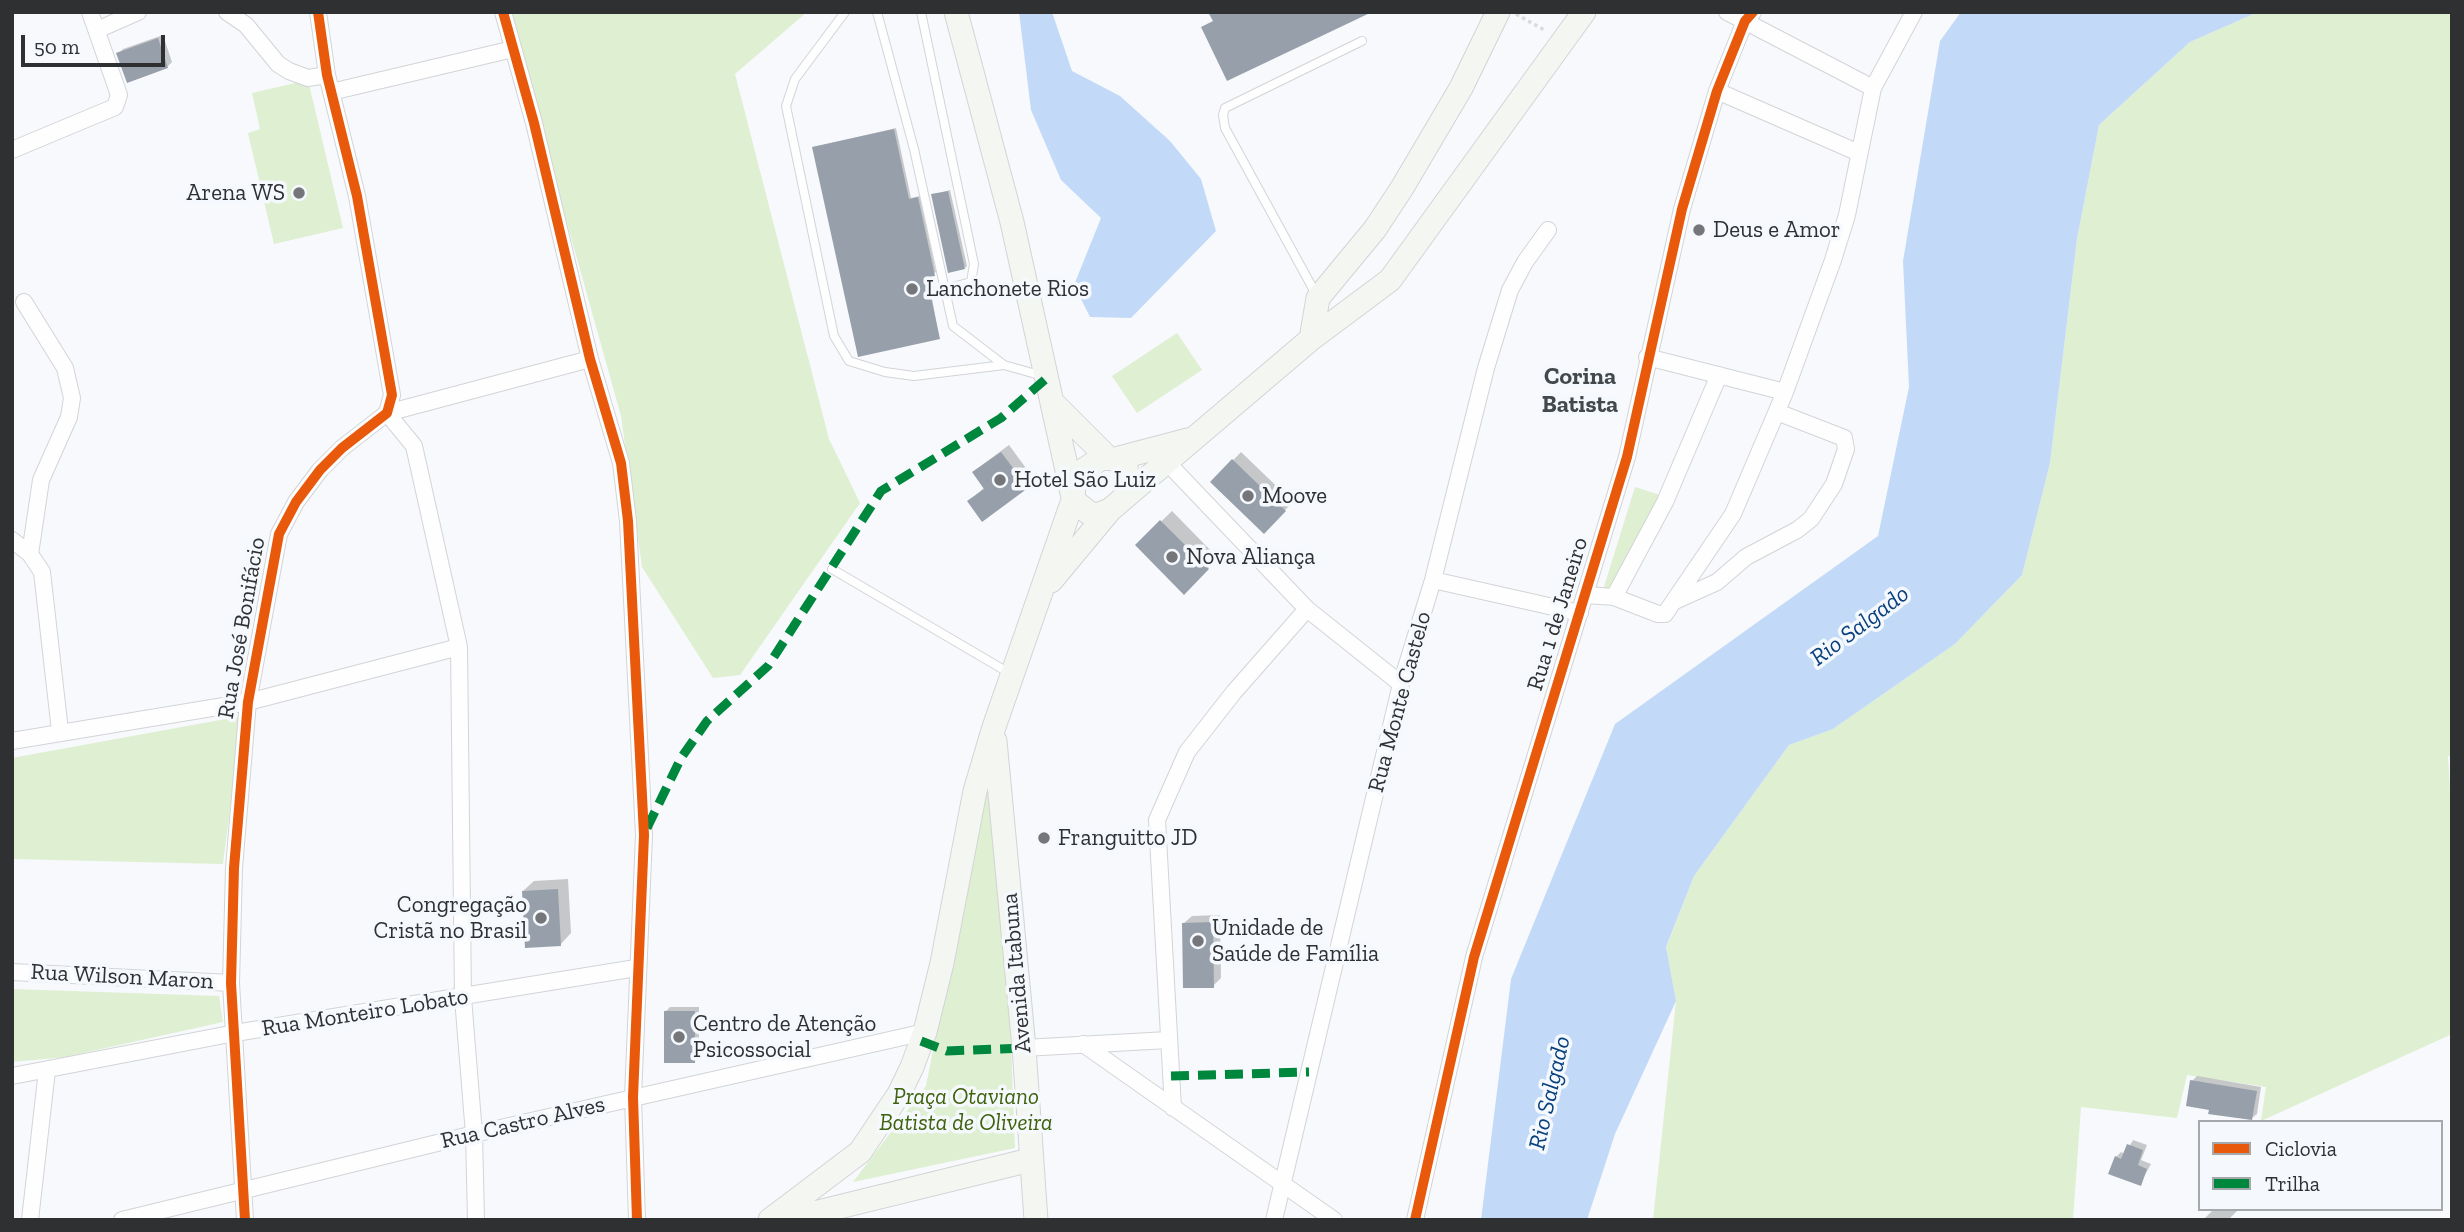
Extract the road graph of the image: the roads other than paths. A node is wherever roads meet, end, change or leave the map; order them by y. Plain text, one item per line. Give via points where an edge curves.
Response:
1 (90, 12) edge
2 (138, 12) edge
3 (227, 12) edge
4 (318, 12) edge
5 (503, 12) edge
6 (845, 12) edge
7 (877, 12) edge
8 (921, 12) edge
9 (956, 12) edge
10 (1498, 12) edge
11 (1584, 12) edge
12 (1727, 12) edge
13 (1914, 12) edge
14 (1749, 17) edge
15 (97, 30) junction
16 (1362, 41) dead end
17 (513, 49) junction
18 (327, 75) junction
19 (1873, 88) junction
20 (1717, 91) junction
21 (331, 92) junction
22 (12, 150) edge
23 (1859, 153) junction
24 (1548, 230) dead end
25 (945, 289) junction
26 (1318, 298) junction
27 (24, 303) dead end
28 (1311, 339) junction
29 (1647, 357) junction
30 (590, 359) junction
31 (1004, 365) junction
32 (1719, 375) junction
33 (1048, 377) junction
34 (1785, 392) junction
35 (1054, 404) junction
36 (1777, 412) junction
37 (387, 413) junction
38 (1161, 456) junction
39 (1111, 458) junction
40 (1073, 496) junction
41 (1117, 504) junction
42 (12, 540) edge
43 (30, 554) junction
44 (832, 569) dead end
45 (1433, 580) junction
46 (1042, 591) junction
47 (1586, 595) junction
48 (1614, 597) junction
49 (1675, 601) junction
50 (1307, 609) junction
51 (1580, 613) junction
52 (459, 648) junction
53 (1012, 675) junction
54 (1401, 684) junction
55 (248, 702) junction
56 (994, 727) junction
57 (60, 731) junction
58 (12, 741) edge
59 (636, 968) junction
60 (12, 972) edge
61 (231, 983) junction
62 (463, 998) junction
63 (925, 1032) junction
64 (234, 1033) junction
65 (1168, 1040) junction
66 (1083, 1044) junction
67 (1024, 1048) junction
68 (47, 1070) junction
69 (12, 1076) edge
70 (633, 1097) junction
71 (1173, 1108) junction
72 (474, 1134) junction
73 (1030, 1160) junction
74 (1283, 1186) junction
75 (242, 1189) junction
76 (834, 1214) edge
77 (30, 1220) edge
78 (122, 1220) edge
79 (245, 1220) edge
80 (476, 1220) edge
81 (637, 1220) edge
82 (770, 1220) edge
83 (786, 1220) edge
84 (1036, 1220) edge
85 (1274, 1220) edge
86 (1334, 1220) edge
87 (1415, 1220) edge

1 - 15 street
2 - 15 street
3 - 18 street via 246,25 289,71 308,78
4 - 18 street
5 - 17 street
6 - 31 lane via 795,79 786,106 834,336 849,361 885,372 914,376
7 - 25 lane
8 - 25 lane via 974,264 971,282
9 - 33 main road
10 - 26 main road via 1461,88 1402,188
11 - 28 main road via 1390,280
12 - 14 street
13 - 19 street
14 - 19 street
14 - 20 street, Rua 1 de Janeiro
15 - 22 street via 119,95 111,111
16 - 26 lane via 1225,108 1223,115 1225,128
17 - 21 street
17 - 30 street
18 - 21 street
19 - 23 street
20 - 23 street
20 - 29 street, Rua 1 de Janeiro via 1682,209
21 - 37 street via 357,196 390,382
23 - 34 street via 1847,215
24 - 45 street, Rua Monte Castelo via 1525,262 1499,320
25 - 31 lane via 953,326
26 - 28 main road
27 - 43 street via 65,369 72,398 69,417 41,480
28 - 38 main road via 1193,438
29 - 32 street
29 - 47 street, Rua 1 de Janeiro via 1627,457
30 - 37 street
30 - 59 street via 621,463 632,560 644,835
31 - 33 lane
32 - 34 street
32 - 48 street via 1665,502
33 - 35 main road
34 - 36 street
35 - 39 main road
35 - 40 main road
36 - 49 street via 1733,514
36 - 49 street via 1844,438 1846,449 1833,484 1811,519 1797,530 1746,557 1717,582
37 - 52 street via 414,446
37 - 55 street, Rua José Bonifácio via 320,470 279,534
38 - 39 main road
38 - 41 main road
38 - 50 street
39 - 40 main road via 1082,471
39 - 41 main road via 1128,472 1128,487
40 - 41 main road via 1097,515
40 - 46 main road
41 - 46 main road
42 - 43 street
43 - 57 street via 42,572
44 - 53 lane
45 - 51 street
45 - 54 street, Rua Monte Castelo
46 - 53 main road
47 - 48 street
47 - 51 street, Rua 1 de Janeiro
48 - 49 street via 1662,615
50 - 54 street
50 - 65 street via 1187,752 1157,820
51 - 87 street, Rua 1 de Janeiro via 1474,957
52 - 55 street
52 - 62 street
53 - 56 main road
54 - 74 street, Rua Monte Castelo
55 - 57 street
55 - 61 street, Rua José Bonifácio via 234,867
56 - 63 main road via 965,834
56 - 67 main road, Avenida Itabuna
57 - 58 street
59 - 62 street, Rua Monteiro Lobato
59 - 70 street
60 - 61 street, Rua Wilson Maron
61 - 64 street, Rua José Bonifácio
62 - 64 street, Rua Monteiro Lobato
62 - 72 street
63 - 70 street, Rua Castro Alves
63 - 82 main road via 900,1094 860,1152
64 - 68 street, Rua Monteiro Lobato
64 - 75 street, Rua José Bonifácio
65 - 66 street
65 - 71 street
66 - 67 street
66 - 71 street
67 - 73 main road, Avenida Itabuna
68 - 69 street, Rua Monteiro Lobato
68 - 77 street
70 - 72 street, Rua Castro Alves
70 - 81 street
71 - 74 street
72 - 75 street, Rua Castro Alves
72 - 80 street
73 - 76 main road
73 - 84 main road, Avenida Itabuna
74 - 85 street, Rua Monte Castelo
74 - 86 street
75 - 78 street, Rua Castro Alves
75 - 79 street, Rua José Bonifácio
76 - 83 main road

